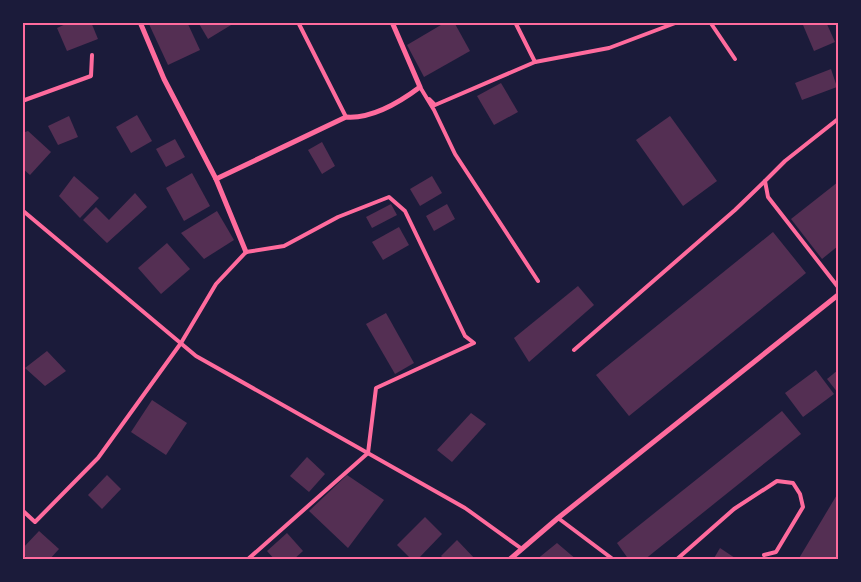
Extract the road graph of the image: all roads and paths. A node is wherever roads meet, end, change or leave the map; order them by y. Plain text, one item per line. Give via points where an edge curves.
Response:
1 (140, 22) edge
2 (298, 22) edge
3 (392, 22) edge
4 (515, 22) edge
5 (678, 22) edge
6 (710, 22) edge
7 (92, 55) dead end
8 (735, 59) dead end
9 (535, 62) junction
10 (420, 87) junction
11 (22, 101) edge
12 (346, 117) junction
13 (838, 119) edge
14 (216, 179) junction
15 (765, 181) junction
16 (22, 210) edge
17 (246, 252) junction
18 (538, 281) dead end
19 (838, 287) edge
20 (838, 295) edge
21 (181, 343) junction
22 (574, 350) dead end
23 (368, 453) junction
24 (22, 510) edge
25 (558, 518) junction
26 (522, 549) junction
27 (764, 556) dead end
28 (247, 560) edge
29 (509, 560) edge
30 (614, 560) edge
31 (676, 560) edge

1 - 14 street via 164,79
2 - 12 lane
3 - 10 street
4 - 9 lane
5 - 9 lane via 609,48
6 - 8 lane
7 - 11 lane via 91,76
9 - 10 lane via 435,105
10 - 12 street via 402,100 358,118
10 - 18 lane via 456,154
12 - 14 street
13 - 15 lane
14 - 17 street
15 - 19 lane via 768,197
15 - 22 lane
16 - 21 lane
17 - 21 lane via 216,284
17 - 23 lane via 284,246 338,217 389,197 405,211 465,336 474,343 376,388
20 - 25 street
21 - 23 lane via 196,356
21 - 24 lane via 98,458 34,522
23 - 26 lane via 465,508
23 - 28 lane
25 - 26 street
25 - 30 lane
26 - 29 street
27 - 31 lane via 776,552 803,507 793,483 778,481 741,504

